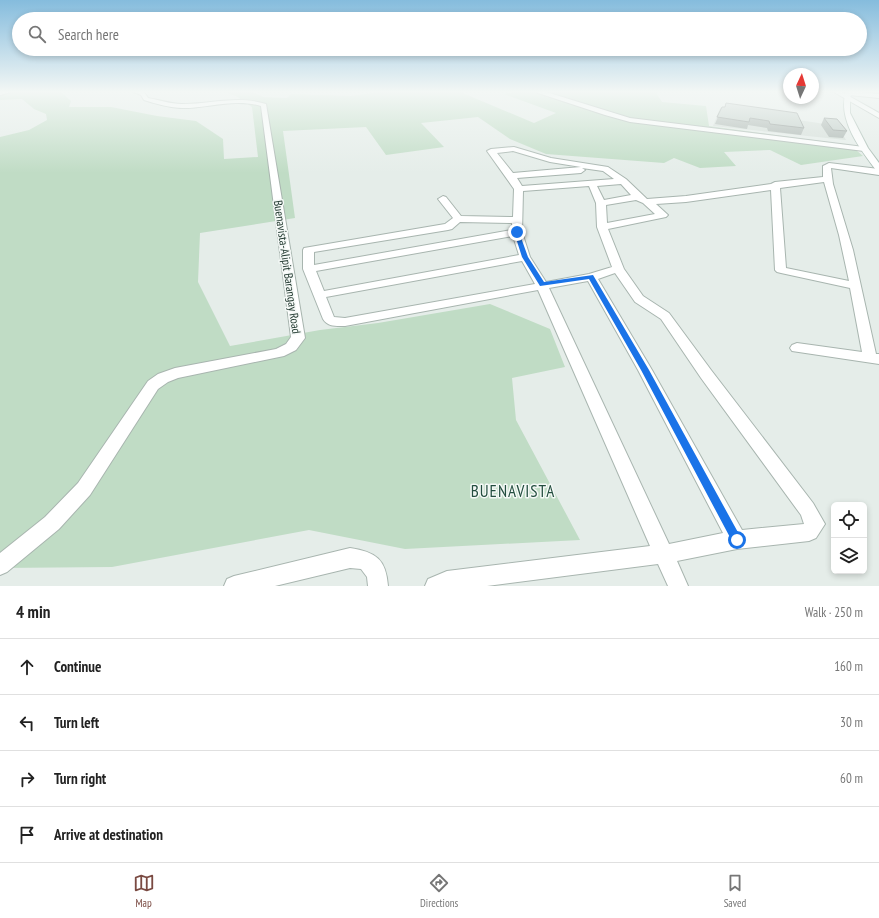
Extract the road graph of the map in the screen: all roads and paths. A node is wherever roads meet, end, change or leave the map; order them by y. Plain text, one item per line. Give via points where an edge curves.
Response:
1 (266, 118) edge
2 (624, 118) edge
3 (850, 118) edge
4 (864, 149) junction
5 (599, 168) junction
6 (879, 168) edge
7 (879, 172) edge
8 (511, 176) junction
9 (826, 179) junction
10 (622, 181) junction
11 (592, 184) junction
12 (775, 185) junction
13 (519, 189) junction
14 (443, 199) dead end
15 (643, 200) junction
16 (601, 203) junction
17 (458, 218) junction
18 (516, 226) junction
19 (602, 227) junction
20 (525, 257) junction
21 (309, 269) junction
22 (618, 270) junction
23 (591, 276) junction
24 (542, 285) junction
25 (856, 286) junction
26 (319, 295) junction
27 (798, 348) dead end
28 (875, 358) edge
29 (737, 540) junction
30 (664, 554) junction
31 (0, 565) edge
32 (234, 586) edge
33 (378, 586) edge
34 (435, 586) edge
35 (678, 586) edge

1 - 31 street, Buenavista-Alipit Barangay Road via 298,338 290,347 279,353 175,373 153,385 84,489 52,523
2 - 4 street
3 - 4 street
4 - 6 street
5 - 8 street
5 - 8 street via 550,160 514,148 491,151
5 - 10 street via 605,169
7 - 9 street via 827,166
8 - 13 street
9 - 12 street
9 - 25 street
10 - 11 street
10 - 15 street
11 - 13 street
11 - 16 street
12 - 15 street via 686,199
12 - 25 street via 781,270
13 - 18 street
14 - 17 street
15 - 16 street
15 - 19 street via 663,215
16 - 19 street
17 - 18 street
17 - 21 street via 448,227 308,250
18 - 20 street
18 - 21 street
19 - 22 street
20 - 24 street
20 - 26 street
21 - 26 street
22 - 23 street
22 - 29 street via 639,299 665,316 816,524 809,532
23 - 24 street
23 - 29 street
24 - 26 street via 345,322 334,322 329,319
24 - 30 street
25 - 28 street
27 - 28 street
29 - 30 street
30 - 34 street via 447,581
30 - 35 street
32 - 33 street via 350,558 366,560 377,573

